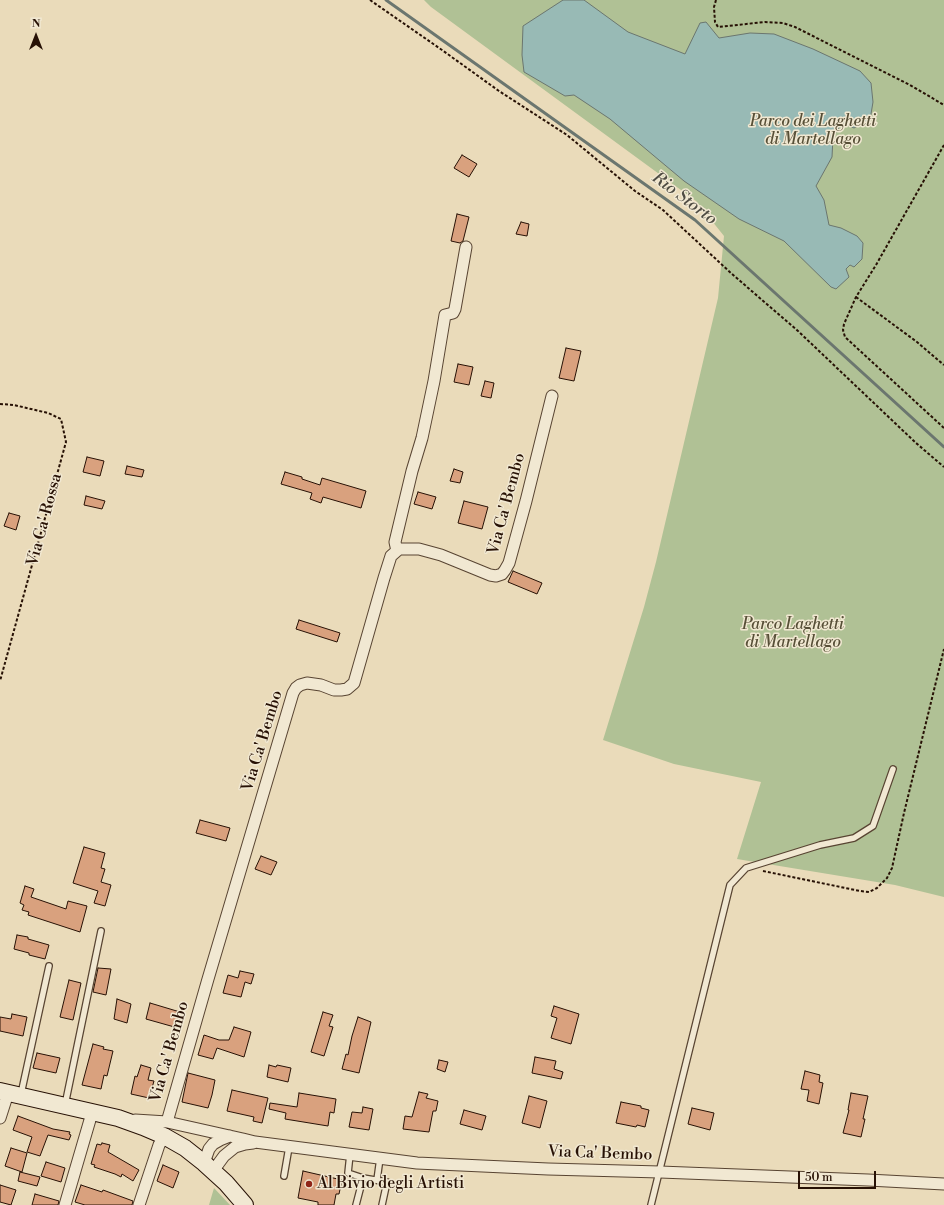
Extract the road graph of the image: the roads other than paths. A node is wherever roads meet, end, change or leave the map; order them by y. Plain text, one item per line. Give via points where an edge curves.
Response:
1 (466, 248) dead end
2 (552, 396) dead end
3 (397, 551) junction
4 (893, 769) dead end
5 (101, 932) dead end
6 (49, 966) dead end
7 (10, 1093) edge
8 (65, 1106) junction
9 (92, 1112) junction
10 (0, 1118) edge
11 (165, 1129) junction
12 (230, 1136) junction
13 (255, 1142) junction
14 (289, 1147) junction
15 (350, 1154) junction
16 (380, 1158) junction
17 (208, 1167) junction
18 (660, 1172) junction
19 (284, 1176) dead end
20 (363, 1178) junction
21 (377, 1180) junction
22 (944, 1184) edge
23 (65, 1205) edge
24 (139, 1205) edge
25 (245, 1205) edge
26 (356, 1205) edge
27 (382, 1205) edge
28 (651, 1205) edge

1 - 3 street via 455,309 453,313 444,315 422,438 395,542
2 - 3 street, Via Ca' Bembo via 509,563 502,574 490,575 442,555 419,549 406,548
3 - 11 street, Via Ca' Bembo via 391,556 354,683 347,689 334,690 307,683 300,685 293,693
4 - 18 lane via 873,826 854,838 820,845 746,868 730,885
5 - 8 lane
6 - 7 lane
7 - 8 street
7 - 10 street
8 - 9 street
9 - 11 street via 143,1127
9 - 23 street
11 - 12 street, Via Ca' Bembo
11 - 17 street
11 - 24 street, Via Ca' Bembo
12 - 13 street, Via Ca' Bembo
12 - 17 street via 213,1144 209,1149
13 - 14 street, Via Ca' Bembo
13 - 17 street, Via Ca' Bembo via 235,1147
14 - 15 street, Via Ca' Bembo
14 - 19 lane
15 - 16 street, Via Ca' Bembo
15 - 20 lane via 348,1173
16 - 18 street, Via Ca' Bembo via 454,1165
16 - 21 lane
17 - 25 street
18 - 22 street, Via Ca' Bembo
18 - 28 lane
20 - 21 lane
20 - 26 lane
21 - 27 lane via 387,1182

